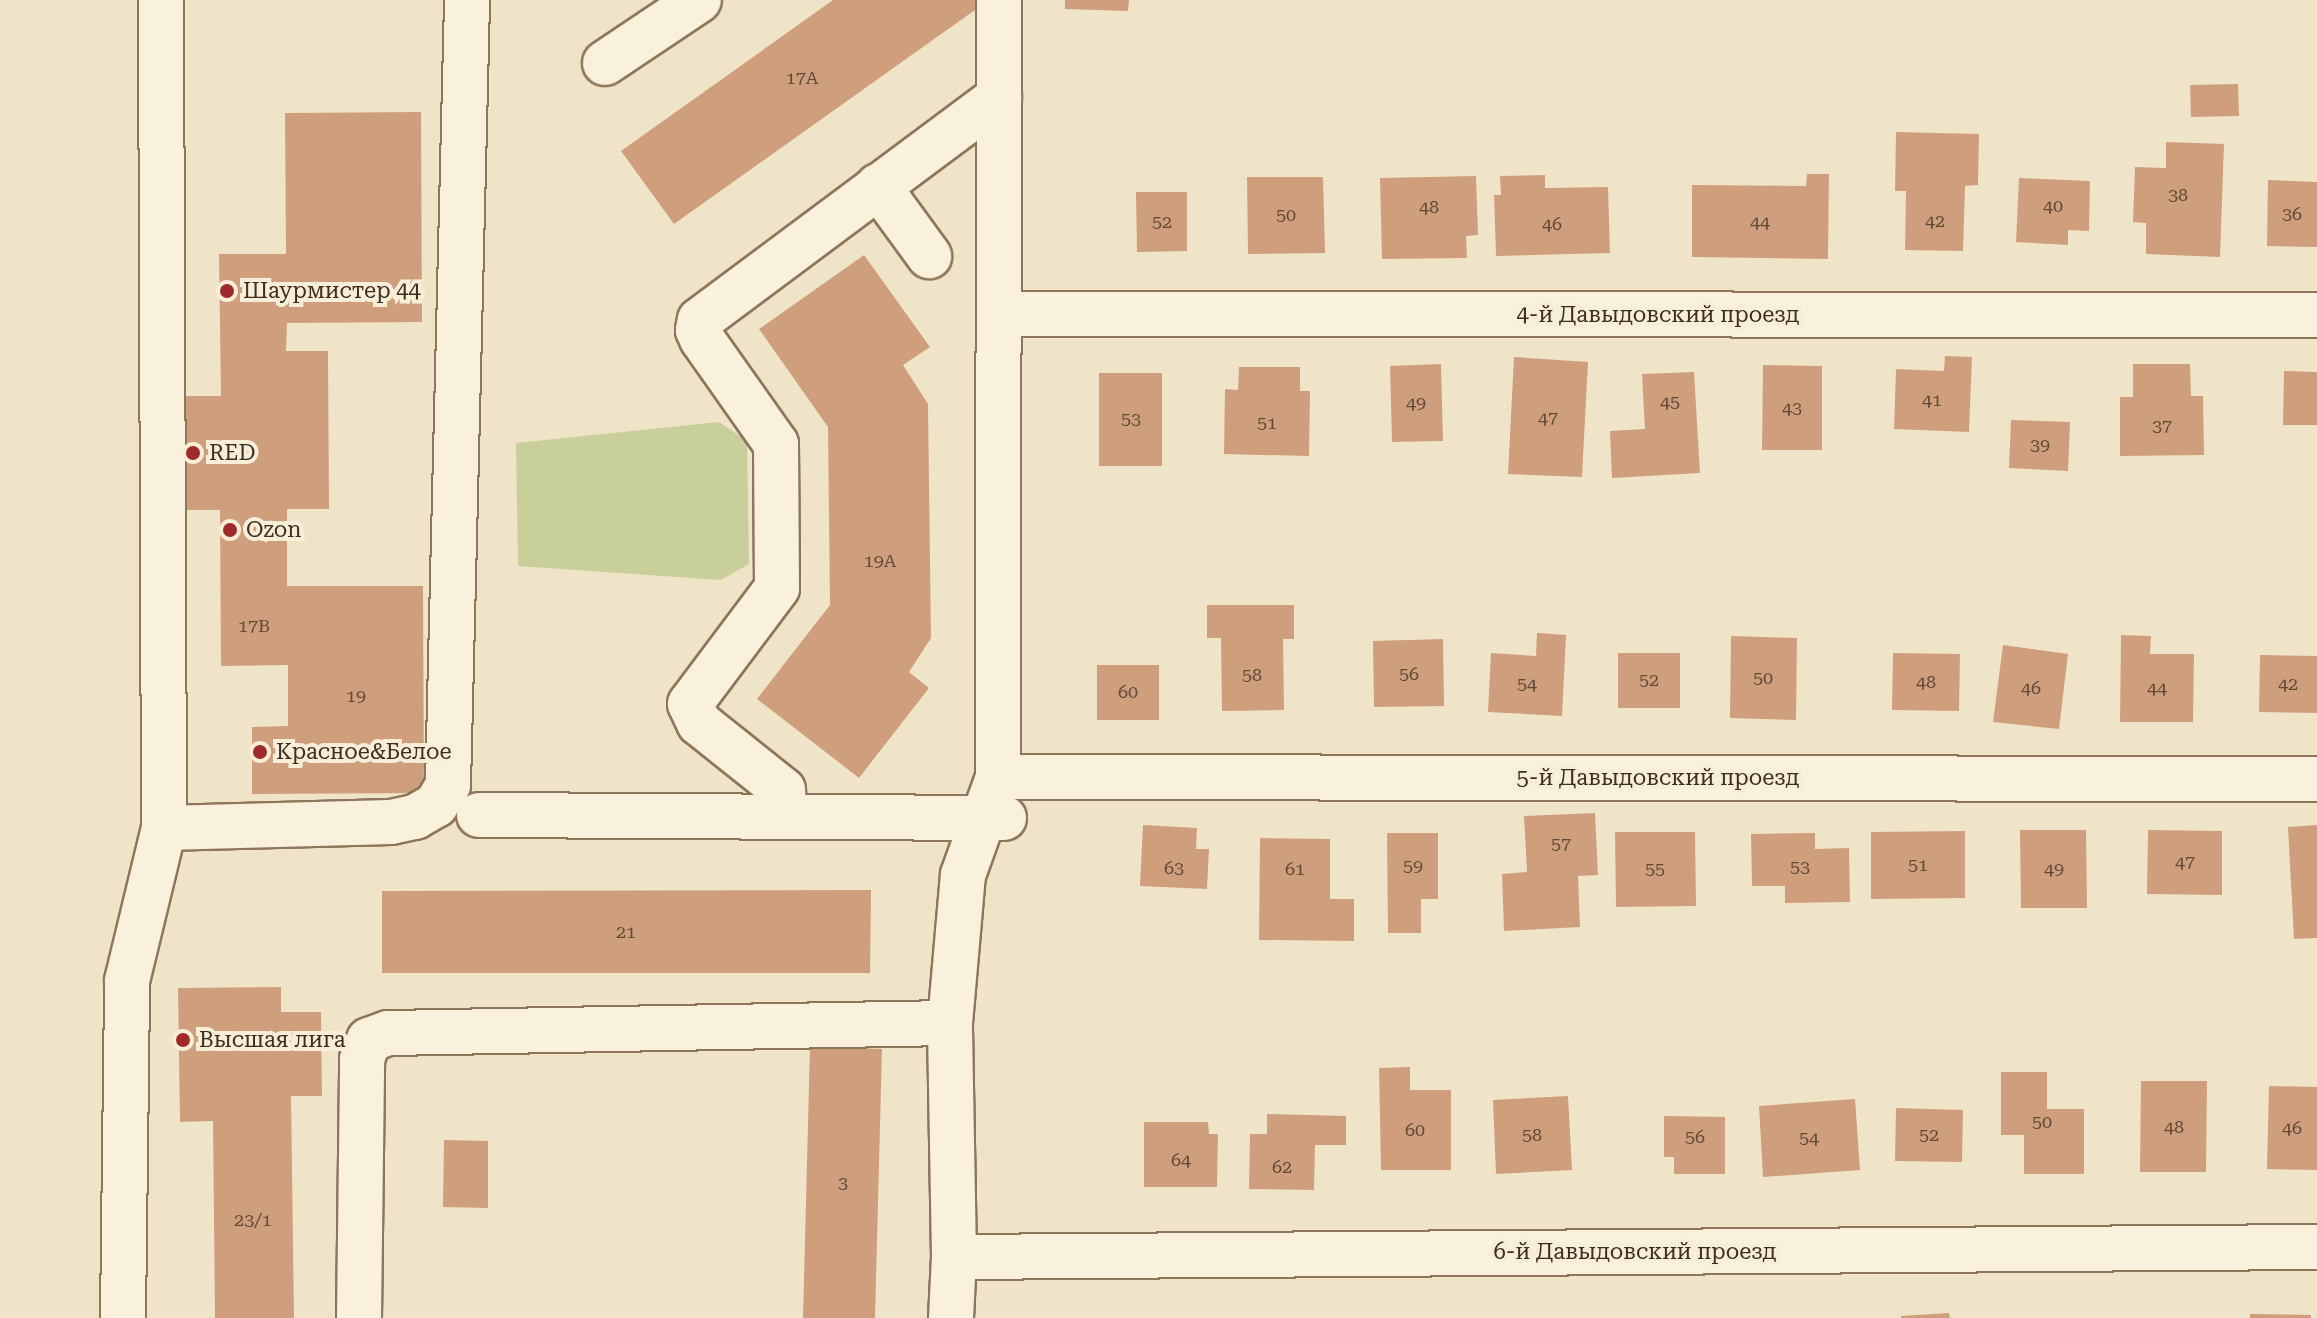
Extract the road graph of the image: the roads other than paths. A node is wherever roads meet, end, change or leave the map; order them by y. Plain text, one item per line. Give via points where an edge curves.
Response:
1 (161, 0) edge
2 (467, 0) edge
3 (699, 0) edge
4 (999, 0) edge
5 (605, 63) dead end
6 (999, 97) junction
7 (878, 186) junction
8 (929, 256) dead end
9 (999, 314) junction
10 (2317, 315) edge
11 (2317, 779) edge
12 (995, 804) junction
13 (479, 815) dead end
14 (784, 817) junction
15 (164, 828) junction
16 (950, 1023) junction
17 (2317, 1247) edge
18 (954, 1257) junction
19 (123, 1318) edge
20 (359, 1318) edge
21 (951, 1318) edge

1 - 15 street
2 - 15 street via 448,785 436,805 391,822
3 - 5 street
4 - 6 street
6 - 7 street
6 - 9 street
7 - 8 street
7 - 14 street via 705,313 698,330 776,444 777,588 690,704 699,723 783,790
9 - 10 street, 4-й Давыдовский проезд
9 - 12 street
11 - 12 street, 5-й Давыдовский проезд
12 - 14 street, 5-й Давыдовский проезд
12 - 16 street via 963,875
13 - 14 street, 5-й Давыдовский проезд
15 - 19 street via 127,981
16 - 18 street
16 - 20 street via 388,1033 369,1040 362,1059
17 - 18 street, 6-й Давыдовский проезд
18 - 21 street

